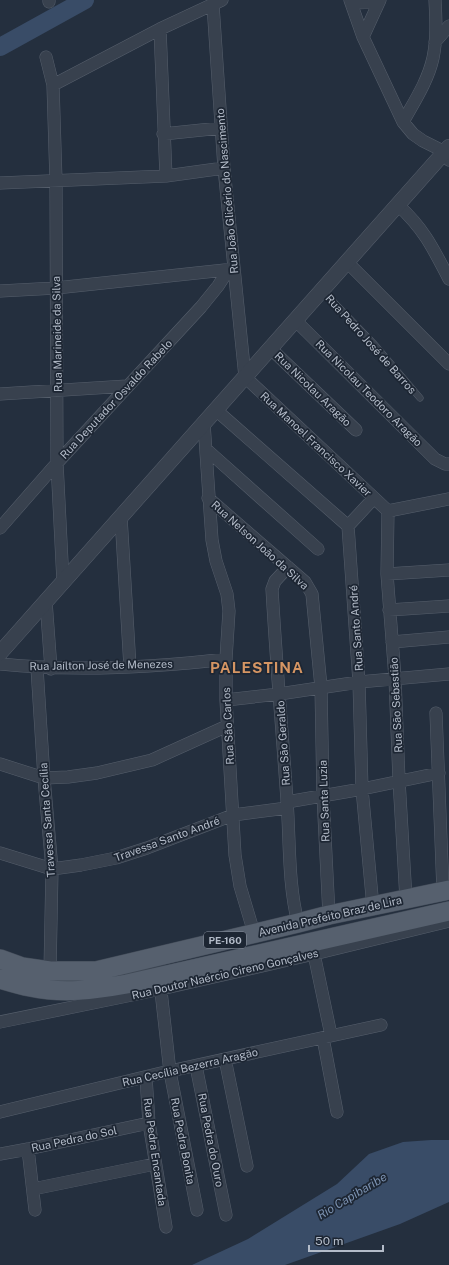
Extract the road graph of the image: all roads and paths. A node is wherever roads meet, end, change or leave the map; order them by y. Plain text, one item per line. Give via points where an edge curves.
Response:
1 (435, 0) edge
2 (379, 1) edge
3 (217, 2) edge
4 (351, 2) edge
5 (449, 26) edge
6 (160, 29) junction
7 (363, 36) junction
8 (435, 42) junction
9 (46, 57) dead end
10 (53, 85) junction
11 (403, 122) junction
12 (221, 128) junction
13 (164, 134) junction
14 (448, 153) edge
15 (224, 168) junction
16 (166, 176) junction
17 (56, 181) junction
18 (0, 183) edge
19 (398, 205) junction
20 (347, 262) junction
21 (232, 269) junction
22 (449, 278) edge
23 (56, 288) junction
24 (322, 290) junction
25 (0, 291) edge
26 (295, 320) junction
27 (270, 348) junction
28 (449, 364) edge
29 (244, 377) junction
30 (127, 386) junction
31 (58, 391) junction
32 (0, 394) edge
33 (420, 398) dead end
34 (216, 410) junction
35 (204, 423) junction
36 (356, 430) dead end
37 (207, 450) junction
38 (57, 463) junction
39 (447, 464) edge
40 (208, 498) junction
41 (374, 498) junction
42 (449, 499) edge
43 (388, 511) junction
44 (121, 517) junction
45 (348, 526) junction
46 (0, 528) edge
47 (318, 549) dead end
48 (288, 567) junction
49 (449, 570) edge
50 (387, 574) junction
51 (63, 582) junction
52 (46, 601) junction
53 (449, 606) edge
54 (389, 610) junction
55 (449, 637) edge
56 (392, 642) junction
57 (0, 653) edge
58 (226, 659) junction
59 (0, 664) edge
60 (130, 667) junction
61 (37, 668) junction
62 (50, 668) junction
63 (449, 674) edge
64 (395, 678) junction
65 (359, 682) junction
66 (321, 687) junction
67 (280, 694) junction
68 (226, 700) junction
69 (436, 713) dead end
70 (227, 726) junction
71 (0, 764) edge
72 (439, 773) junction
73 (44, 778) junction
74 (399, 780) junction
75 (362, 789) junction
76 (323, 796) junction
77 (287, 805) junction
78 (233, 815) junction
79 (0, 853) edge
80 (52, 869) junction
81 (446, 891) edge
82 (406, 899) junction
83 (373, 907) junction
84 (449, 911) edge
85 (329, 915) junction
86 (449, 921) edge
87 (298, 924) junction
88 (254, 933) junction
89 (314, 954) junction
90 (0, 959) edge
91 (50, 971) junction
92 (0, 979) edge
93 (160, 983) junction
94 (0, 1022) edge
95 (381, 1025) dead end
96 (327, 1037) junction
97 (225, 1059) junction
98 (196, 1066) junction
99 (170, 1072) junction
100 (146, 1077) junction
101 (0, 1112) edge
102 (337, 1112) dead end
103 (149, 1123) junction
104 (28, 1149) junction
105 (0, 1154) edge
106 (155, 1164) junction
107 (247, 1166) dead end
108 (33, 1189) junction
109 (35, 1210) dead end
110 (197, 1210) dead end
111 (226, 1215) dead end
112 (166, 1227) dead end

1 - 8 street
2 - 4 street
2 - 7 street
3 - 6 street
3 - 12 street, Rua João Glicério do Nascimento
4 - 7 street
5 - 8 street
6 - 10 street
6 - 13 street
7 - 11 street
8 - 11 street via 427,76
9 - 10 street, Rua Marineide da Silva
10 - 17 street, Rua Marineide da Silva
11 - 14 street via 423,141
12 - 13 street
12 - 15 street, Rua João Glicério do Nascimento
13 - 16 street
14 - 19 street
15 - 16 street
15 - 21 street, Rua João Glicério do Nascimento
16 - 17 street
17 - 18 street
17 - 23 street, Rua Marineide da Silva
19 - 20 street
19 - 22 street via 427,237
20 - 24 street
20 - 28 street
21 - 23 street
21 - 29 street, Rua João Glicério do Nascimento
21 - 30 street, Rua Deputador Osvaldo Rabelo via 201,307
23 - 25 street
23 - 31 street, Rua Marineide da Silva
24 - 26 street
24 - 33 lane, Rua Pedro José de Barros via 375,345
26 - 27 street
26 - 39 street, Rua Nicolau Teodoro Aragão via 435,459
27 - 29 street
27 - 36 street, Rua Nicolau Aragão
29 - 34 street
29 - 41 street, Rua Manoel Francisco Xavier
30 - 31 street
30 - 38 street, Rua Deputador Osvaldo Rabelo
31 - 32 street
31 - 38 street, Rua Marineide da Silva
34 - 35 street
34 - 45 street
35 - 37 street, Rua São Carlos
35 - 44 street
37 - 40 street, Rua São Carlos
37 - 47 street
38 - 46 street, Rua Deputador Osvaldo Rabelo
38 - 51 street, Rua Marineide da Silva
40 - 48 street, Rua Nelson João da Silva
40 - 58 street, Rua São Carlos via 214,552 228,594
41 - 43 street, Rua Manoel Francisco Xavier
41 - 45 street
42 - 43 street
43 - 50 street, Rua São Sebastião
44 - 51 street
44 - 60 street
45 - 65 street, Rua Santo André
48 - 66 street, Rua Nelson João da Silva via 312,594
48 - 67 street, Rua São Geraldo via 272,589
49 - 50 street
50 - 54 street, Rua São Sebastião
51 - 52 street
52 - 57 street
52 - 62 street
53 - 54 street
54 - 56 street, Rua São Sebastião
55 - 56 street
56 - 64 street, Rua São Sebastião
58 - 60 street, Rua Jaílton José de Menezes
58 - 68 street, Rua São Carlos
59 - 61 street, Rua Jaílton José de Menezes
60 - 62 street, Rua Jaílton José de Menezes
61 - 62 street, Rua Jaílton José de Menezes
61 - 73 street, Travessa Santa Cecília
63 - 64 street
64 - 65 street
64 - 74 street, Rua São Sebastião
65 - 66 street
65 - 75 street, Rua Santo André
66 - 67 street
66 - 76 street, Rua Santa Luzia
67 - 68 street
67 - 77 street, Rua São Geraldo
68 - 70 street, Rua São Carlos
69 - 72 street
70 - 73 street via 152,760 68,777
70 - 78 street, Rua São Carlos
71 - 73 street
72 - 74 street, Travessa Santo André
72 - 81 street
73 - 80 street, Travessa Santa Cecília
74 - 75 street, Travessa Santo André
74 - 82 street, Rua São Sebastião
75 - 76 street, Travessa Santo André
75 - 83 street, Rua Santo André
76 - 77 street, Travessa Santo André
76 - 85 street, Rua Santa Luzia
77 - 78 street, Travessa Santo André
77 - 87 street, Rua São Geraldo via 290,879
78 - 80 street, Travessa Santo André via 116,858
78 - 88 street, Rua São Carlos via 236,870
79 - 80 street, Travessa Santo André
80 - 91 street, Travessa Santa Cecília
81 - 82 main road, Avenida Prefeito Braz de Lira / PE-160
82 - 83 main road, Avenida Prefeito Braz de Lira / PE-160
83 - 85 main road, Avenida Prefeito Braz de Lira / PE-160
84 - 93 main road, Avenida Prefeito Braz de Lira / PE-160
85 - 87 main road, Avenida Prefeito Braz de Lira / PE-160
86 - 89 street, Rua Doutor Naércio Cireno Gonçalves
87 - 88 main road, Avenida Prefeito Braz de Lira / PE-160
88 - 91 main road, Avenida Prefeito Braz de Lira / PE-160 via 96,971
89 - 93 street, Rua Doutor Naércio Cireno Gonçalves
89 - 96 street
90 - 91 main road, Avenida Prefeito Braz de Lira / PE-160 via 22,967
92 - 93 main road, Avenida Prefeito Braz de Lira / PE-160 via 29,987 62,991
93 - 94 street, Rua Doutor Naércio Cireno Gonçalves
93 - 99 street, Rua Pedra Bonita
95 - 96 street, Rua Cecília Bezerra Aragão
96 - 97 street, Rua Cecília Bezerra Aragão
96 - 102 street
97 - 98 street, Rua Cecília Bezerra Aragão
97 - 107 street
98 - 99 street, Rua Cecília Bezerra Aragão
98 - 111 street, Rua Pedra do Ouro
99 - 100 street, Rua Cecília Bezerra Aragão
99 - 110 street, Rua Pedra Bonita
100 - 101 street, Rua Cecília Bezerra Aragão
100 - 103 street, Rua Pedra Encantada
103 - 104 street, Rua Pedra do Sol
103 - 106 street, Rua Pedra Encantada
104 - 105 street, Rua Pedra do Sol
104 - 108 street
106 - 108 street
106 - 112 street, Rua Pedra Encantada
108 - 109 street

